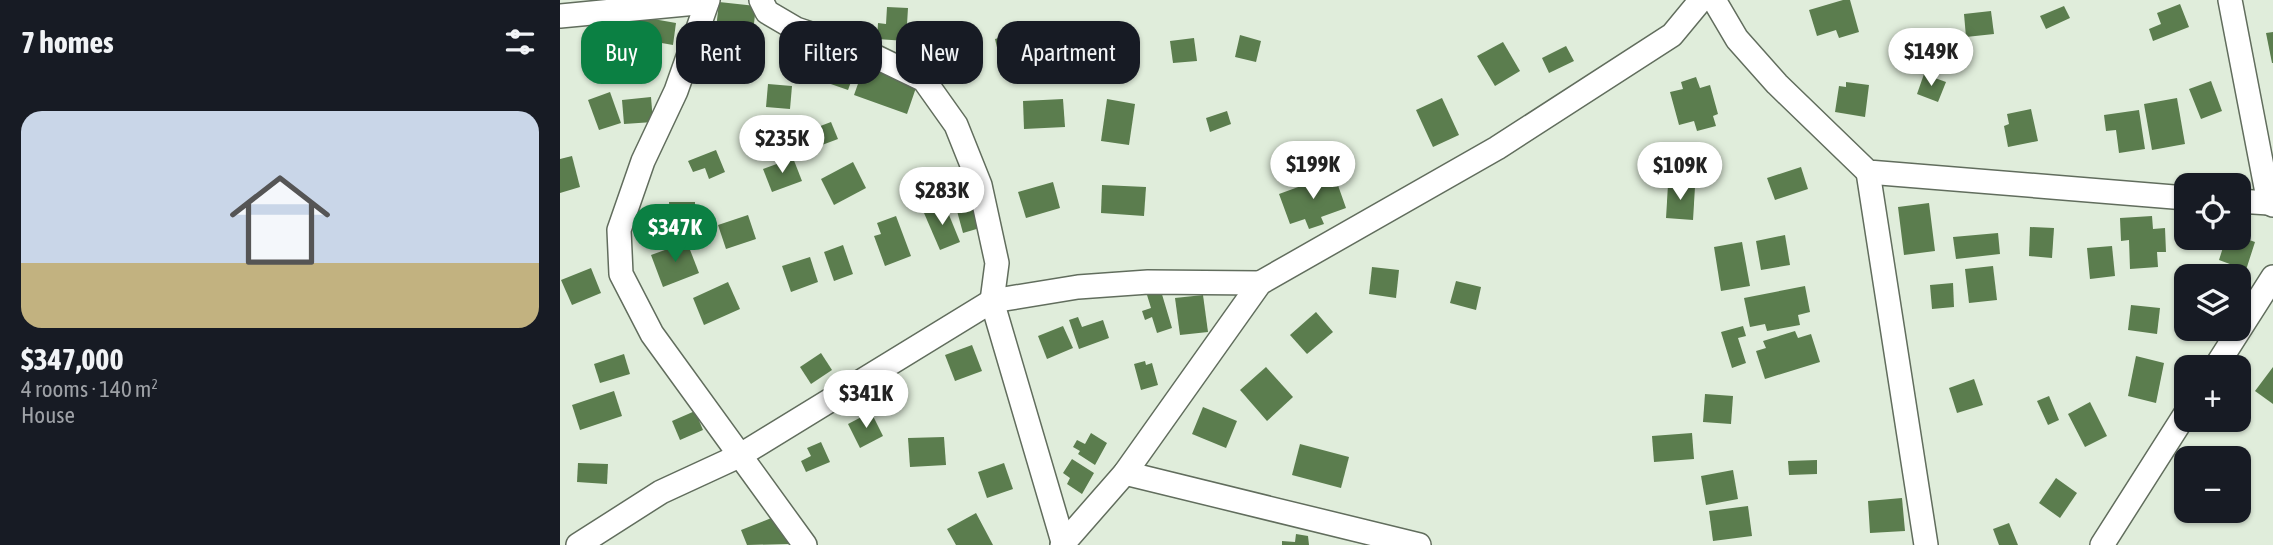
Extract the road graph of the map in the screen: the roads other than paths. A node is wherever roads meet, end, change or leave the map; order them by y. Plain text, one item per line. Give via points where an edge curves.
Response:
1 (761, 0) edge
2 (1701, 0) edge
3 (1714, 0) edge
4 (2230, 0) edge
5 (707, 1) edge
6 (560, 16) edge
7 (1868, 172) junction
8 (2174, 197) edge
9 (2251, 202) edge
10 (2271, 204) edge
11 (2273, 276) edge
12 (1260, 283) junction
13 (992, 301) junction
14 (2223, 355) edge
15 (2174, 432) edge
16 (739, 456) junction
17 (1125, 473) junction
18 (1063, 543) edge
19 (578, 545) edge
20 (805, 545) edge
21 (1419, 545) edge
22 (1926, 545) edge
23 (2102, 545) edge

1 - 13 street via 767,12 796,29 868,53 924,80 956,125 979,185 997,264
2 - 12 street via 1672,35 1497,148
3 - 7 street via 1737,38 1769,75
4 - 10 street
5 - 6 street
5 - 16 street via 619,230 621,274 652,334
7 - 8 street
7 - 22 street
9 - 10 street
11 - 14 street
12 - 13 street via 1134,283
12 - 17 street
13 - 16 street
13 - 18 street
15 - 23 street
16 - 19 street via 661,492
16 - 20 street
17 - 18 street
17 - 21 street

